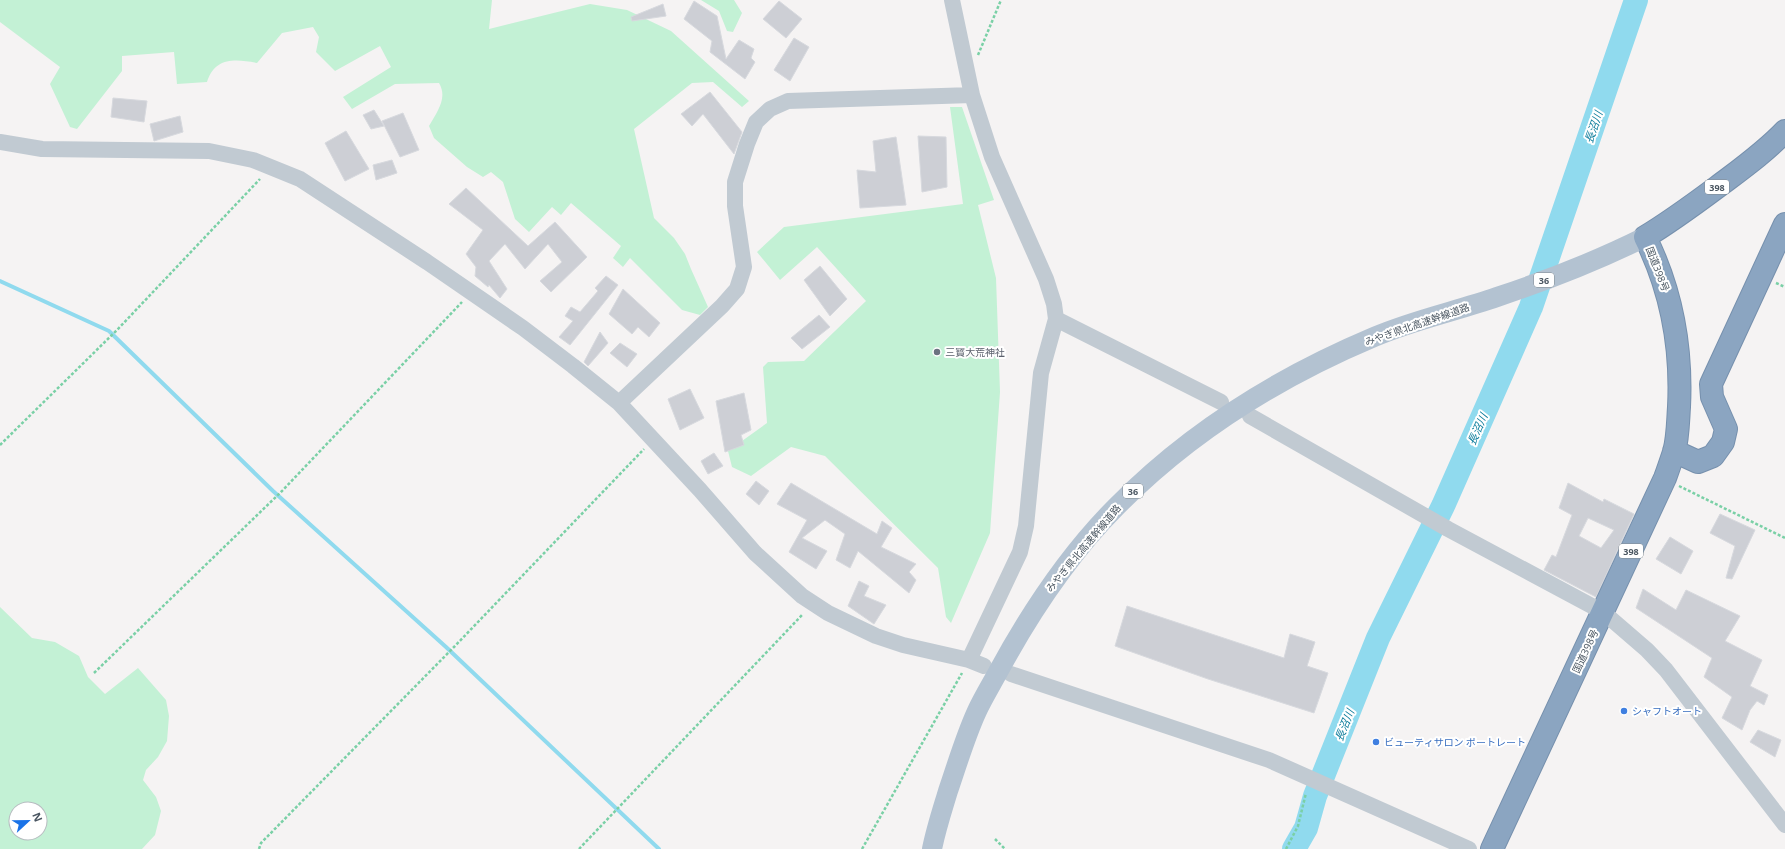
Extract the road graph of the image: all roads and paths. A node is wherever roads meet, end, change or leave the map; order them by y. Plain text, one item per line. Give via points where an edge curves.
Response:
1 (952, 0) edge
2 (1001, 0) edge
3 (969, 78) junction
4 (972, 95) junction
5 (1785, 131) edge
6 (0, 142) edge
7 (272, 167) junction
8 (1785, 224) edge
9 (1645, 237) junction
10 (471, 293) junction
11 (1056, 319) junction
12 (1221, 402) dead end
13 (619, 403) junction
14 (1250, 416) dead end
15 (653, 440) junction
16 (0, 445) edge
17 (1674, 451) junction
18 (1665, 478) junction
19 (1785, 538) edge
20 (814, 604) junction
21 (1603, 612) junction
22 (969, 660) junction
23 (984, 666) dead end
24 (94, 673) dead end
25 (1011, 674) dead end
26 (1309, 779) junction
27 (1785, 825) edge
28 (995, 839) dead end
29 (260, 849) edge
30 (579, 849) edge
31 (862, 849) edge
32 (932, 849) edge
33 (1005, 849) edge
34 (1286, 849) edge
35 (1468, 849) edge
36 (1492, 849) edge

1 - 3 street
2 - 3 path
3 - 4 street
4 - 11 street via 992,157 1046,279
4 - 13 street via 788,101 770,109 756,122 735,182 735,206 744,267 737,289
5 - 9 highway, 国道398号 / 398 via 1751,161 1677,218
6 - 7 street via 42,149 209,151
7 - 10 street via 300,179
7 - 16 path via 117,330
8 - 17 highway via 1711,384 1712,397 1726,429 1723,442 1713,456 1698,462
9 - 17 highway, 国道398号 / 398 via 1657,261 1675,322 1680,385
9 - 32 main road, みやぎ県北高速幹線道路 / 36 via 1592,262 1497,298 1377,335 1305,368 1261,393 1206,430 1151,474 1116,507 1081,547 1045,594 1011,648 977,710 956,767
10 - 13 street via 523,328
10 - 24 path via 282,491
11 - 12 street
11 - 22 street via 1041,373 1026,526 1020,552
13 - 15 street
14 - 21 street via 1448,529
15 - 20 street via 755,553 778,576
15 - 29 path via 261,843
17 - 18 highway, 国道398号 / 398
18 - 19 path
18 - 21 highway, 国道398号 / 398
20 - 22 street via 852,626 876,636
20 - 30 path
21 - 27 street via 1666,670
21 - 36 highway, 国道398号 / 398
22 - 23 street
22 - 31 path
25 - 26 street via 1255,755
26 - 34 path via 1298,826
26 - 35 street
28 - 33 path

